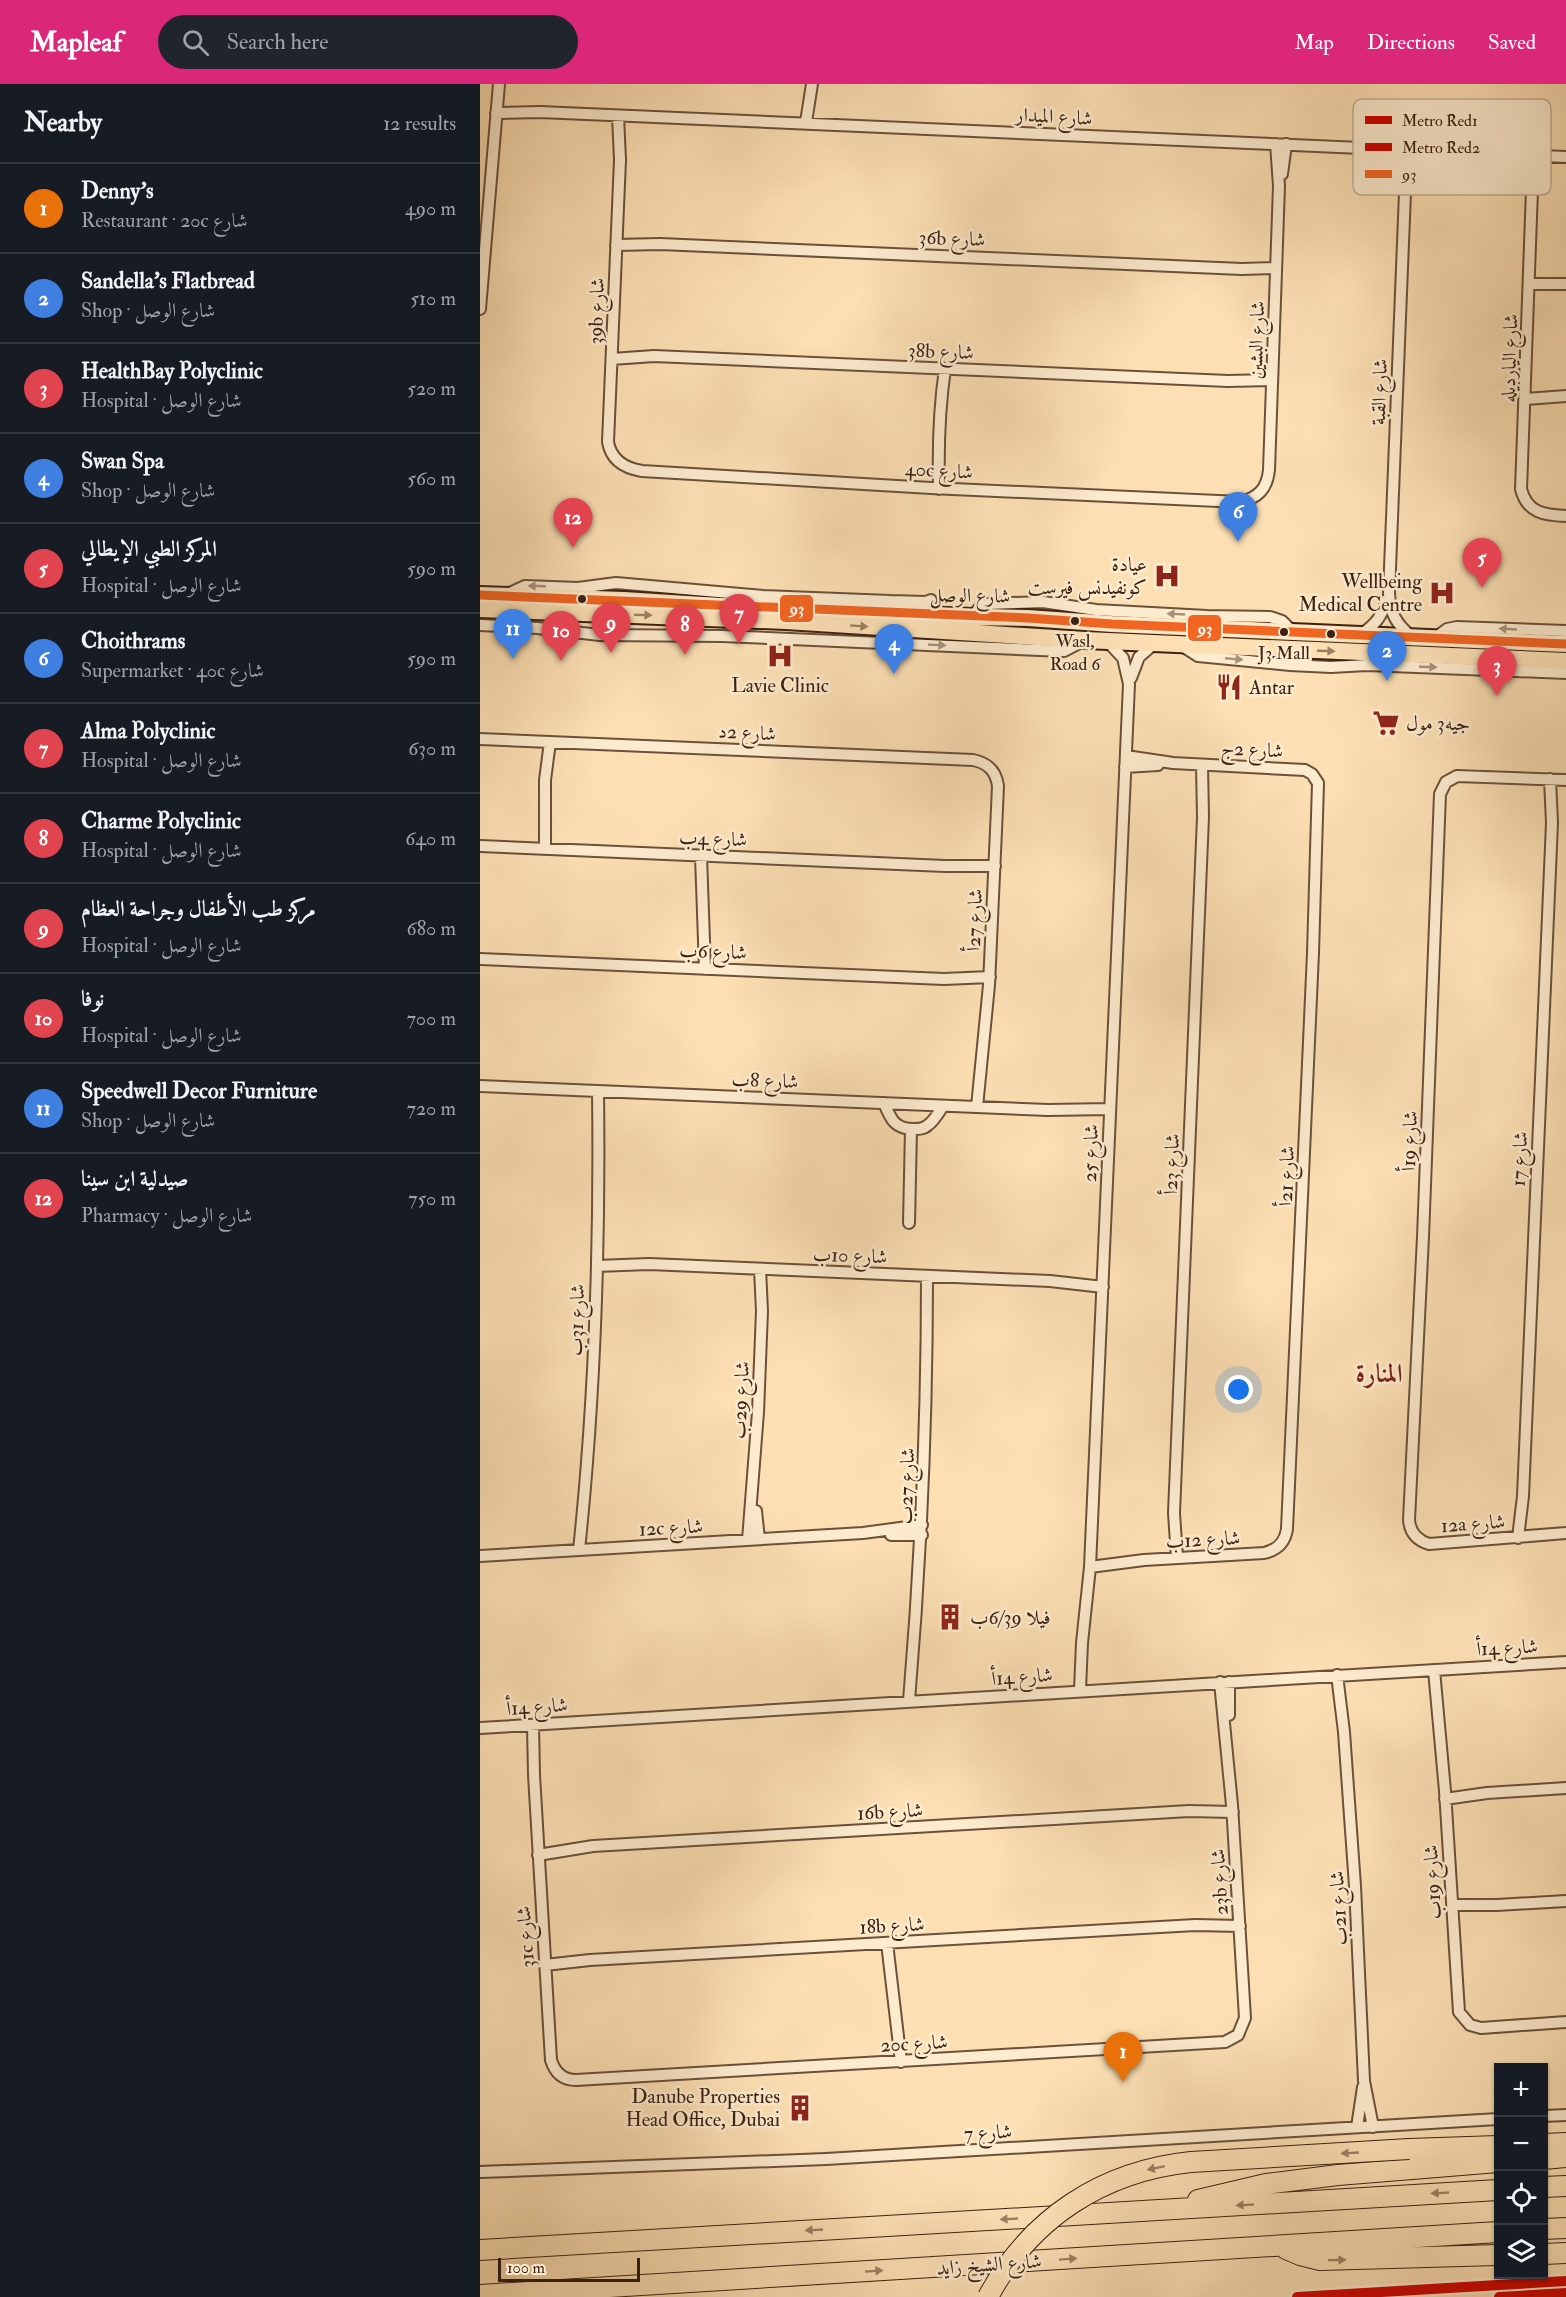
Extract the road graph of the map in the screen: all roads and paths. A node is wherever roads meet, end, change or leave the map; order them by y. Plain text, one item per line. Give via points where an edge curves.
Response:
1 (499, 84) edge
2 (812, 84) edge
3 (497, 109) junction
4 (622, 116) junction
5 (809, 122) junction
6 (1281, 144) junction
7 (1353, 147) edge
8 (1551, 157) edge
9 (1566, 157) edge
10 (1405, 195) edge
11 (1532, 195) edge
12 (616, 241) junction
13 (1276, 272) junction
14 (1529, 280) junction
15 (1565, 284) edge
16 (480, 309) edge
17 (612, 355) junction
18 (940, 369) junction
19 (1272, 384) junction
20 (1526, 395) junction
21 (1565, 396) edge
22 (617, 461) joint
23 (935, 488) junction
24 (1260, 493) joint
25 (1566, 516) edge
26 (1389, 593) junction
27 (480, 595) edge
28 (501, 598) junction
29 (931, 600) dead end
30 (890, 601) junction
31 (480, 609) edge
32 (903, 614) junction
33 (480, 626) edge
34 (1566, 631) edge
35 (1359, 635) junction
36 (1412, 637) junction
37 (1435, 639) junction
38 (1085, 640) junction
39 (1107, 641) junction
40 (1155, 643) junction
41 (1179, 644) junction
42 (1566, 644) edge
43 (1566, 661) edge
44 (1566, 673) edge
45 (1129, 684) junction
46 (480, 739) edge
47 (546, 742) junction
48 (1126, 762) junction
49 (1206, 765) junction
50 (1558, 780) edge
51 (998, 786) joint
52 (1319, 788) joint
53 (480, 846) edge
54 (541, 849) junction
55 (705, 856) junction
56 (994, 870) junction
57 (480, 959) edge
58 (700, 969) junction
59 (990, 981) junction
60 (480, 1086) edge
61 (602, 1092) junction
62 (884, 1103) junction
63 (943, 1106) junction
64 (982, 1108) junction
65 (1110, 1113) junction
66 (911, 1129) junction
67 (909, 1223) dead end
68 (597, 1262) junction
69 (763, 1269) junction
70 (931, 1276) junction
71 (1103, 1282) junction
72 (1409, 1520) joint
73 (922, 1530) junction
74 (1566, 1535) edge
75 (1522, 1538) junction
76 (754, 1540) junction
77 (584, 1550) junction
78 (1264, 1553) joint
79 (480, 1556) edge
80 (1172, 1559) junction
81 (1091, 1563) junction
82 (1566, 1662) edge
83 (1437, 1670) junction
84 (1341, 1675) junction
85 (1224, 1682) junction
86 (1084, 1690) junction
87 (914, 1700) junction
88 (529, 1725) junction
89 (480, 1728) edge
90 (1566, 1788) edge
91 (1445, 1795) junction
92 (1233, 1808) junction
93 (538, 1850) junction
94 (1566, 1901) edge
95 (1452, 1909) junction
96 (1240, 1922) junction
97 (891, 1943) junction
98 (545, 1961) junction
99 (1566, 2022) edge
100 (1244, 2023) joint
101 (897, 2062) junction
102 (576, 2080) joint
103 (1364, 2081) junction
104 (1566, 2115) edge
105 (1548, 2116) edge
106 (1494, 2119) edge
107 (1357, 2127) junction
108 (1373, 2127) junction
109 (1566, 2143) edge
110 (1548, 2144) edge
111 (1494, 2146) edge
112 (1566, 2157) edge
113 (1548, 2158) edge
114 (1494, 2162) edge
115 (480, 2172) edge
116 (1566, 2186) edge
117 (1548, 2187) edge
118 (1494, 2190) edge
119 (1174, 2209) junction
120 (1566, 2228) edge
121 (1548, 2229) edge
122 (1494, 2232) edge
123 (1281, 2246) junction
124 (480, 2250) edge
125 (1566, 2253) edge
126 (1548, 2254) edge
127 (1494, 2255) edge
128 (648, 2285) junction
129 (480, 2295) edge
130 (626, 2297) edge
131 (988, 2297) edge

1 - 3 street
2 - 5 street
3 - 4 street, شارع الميدار
3 - 16 street
4 - 5 street, شارع الميدار
4 - 12 street, 39b شارع
5 - 6 street, شارع الميدار
6 - 7 street, شارع الميدار
6 - 13 street, شارع البشين
8 - 9 street, شارع الميدار
10 - 26 street, شارع القبة
11 - 14 street, شارع اليارديله
12 - 13 street, 36b شارع
12 - 17 street, 39b شارع
13 - 19 street, شارع البشين
14 - 15 street
14 - 20 street, شارع اليارديله
17 - 18 street, 38b شارع
17 - 22 street, 39b شارع via 608,442
18 - 19 street, 38b شارع
18 - 23 street
19 - 24 street, شارع البشين via 1269,470
20 - 21 street
20 - 25 street, شارع اليارديله via 1521,489 1529,506 1546,515
22 - 23 street, 40c شارع via 642,471
23 - 24 street, 40c شارع via 1240,502
26 - 35 street, شارع القبة via 1380,618
26 - 36 street, شارع القبة via 1393,617
27 - 28 main road, شارع الوصل
30 -> 28 street via 763,596 616,583 578,588 525,586
28 - 32 main road, شارع الوصل
29 - 30 street
30 - 32 street
31 -> 38 main road, شارع الوصل via 786,621
35 -> 32 main road, شارع الوصل
33 -> 38 street via 600,635 722,636 1064,651
34 -> 37 street via 1457,627 1447,629
35 - 36 main road, شارع الوصل
36 - 37 main road, شارع الوصل
37 - 42 main road, شارع الوصل
38 - 39 main road, شارع الوصل
39 - 40 main road, شارع الوصل
39 - 45 street, شارع 25 via 1123,658
40 - 41 main road, شارع الوصل
40 - 45 street, شارع 25 via 1137,661
41 -> 43 main road, شارع الوصل
41 -> 44 street via 1198,656 1290,665
45 - 48 street, شارع 25
46 - 47 street, شارع 2د
47 - 51 street, شارع 2د via 973,760 992,770
47 - 54 street
48 - 49 street, شارع 2ج
48 - 65 street, شارع 25
49 - 52 street, شارع 2ج via 1305,771 1316,778
49 - 80 street, شارع 23أ
50 - 72 street, شارع 19أ via 1461,776 1446,782 1440,794
50 - 75 street, شارع 17 via 1552,823
51 - 56 street, شارع 27أ
52 - 78 street, شارع 21أ via 1287,1529 1282,1544
53 - 54 street, شارع 4ب
54 - 55 street, شارع 4ب
55 - 56 street, شارع 4ب
55 - 58 street
56 - 59 street, شارع 27أ
57 - 58 street, شارع 6ب
58 - 59 street, شارع 6ب
59 - 64 street, شارع 27أ
60 - 61 street, شارع 8ب
61 - 62 street, شارع 8ب
61 - 68 street, شارع 31ب
62 - 63 street, شارع 8ب
62 - 66 street via 894,1123
63 - 64 street, شارع 8ب
63 - 66 street via 929,1125
64 - 65 street, شارع 8ب
65 - 71 street, شارع 25
66 - 67 street
68 - 69 street, شارع 10ب
68 - 77 street, شارع 31ب
69 - 70 street, شارع 10ب
69 - 76 street, شارع 29ب
70 - 71 street, شارع 10ب
70 - 73 street, شارع 27ب
71 - 81 street, شارع 25
72 - 75 street, 12a شارع via 1416,1537 1429,1544
73 - 76 street, 12c شارع
73 - 87 street, شارع 27ب
74 - 75 street, 12a شارع
76 - 77 street, 12c شارع
77 - 79 street, 12c شارع
78 - 80 street, شارع 12ب
80 - 81 street, شارع 12ب
81 - 86 street, شارع 25
82 - 83 street, شارع 14أ
83 - 84 street, شارع 14أ
83 - 91 street, شارع 19ب
84 - 85 street, شارع 14أ
84 - 103 street, شارع 21ب via 1356,1886
85 - 86 street, شارع 14أ
85 - 92 street, 23b شارع
86 - 87 street, شارع 14أ
87 - 88 street, شارع 14أ
88 - 89 street, شارع 14أ
88 - 93 street, 31c شارع
90 - 91 street
91 - 95 street, شارع 19ب
92 - 93 street, 16b شارع
92 - 96 street, 23b شارع
93 - 98 street, 31c شارع
94 - 95 street
95 - 99 street, شارع 19ب via 1459,2012 1470,2025 1481,2028
96 - 97 street, 18b شارع
96 - 100 street, 23b شارع
97 - 98 street, 18b شارع
97 - 101 street
98 - 102 street, 31c شارع via 551,2060 560,2075
100 - 101 street, 20c شارع via 1238,2035 1225,2042
101 - 102 street, 20c شارع
103 - 107 street, شارع 21ب
103 - 108 street, شارع 21ب
104 - 105 street
106 - 108 street, شارع 7
107 - 108 street, شارع 7
107 - 115 street, شارع 7 via 826,2159
109 - 110 highway
111 -> 131 highway, bridge via 1155,2167 1087,2193 1043,2224 1012,2258
112 - 113 highway
114 - 119 highway via 1266,2184 1210,2196
116 - 117 highway
118 -> 119 highway
119 -> 124 highway
120 - 121 highway
122 - 123 highway, شارع الشيخ زايد
123 -> 127 highway via 1320,2260
128 -> 123 highway, شارع الشيخ زايد
125 - 126 highway
128 - 129 highway, شارع الشيخ زايد
128 - 130 highway

